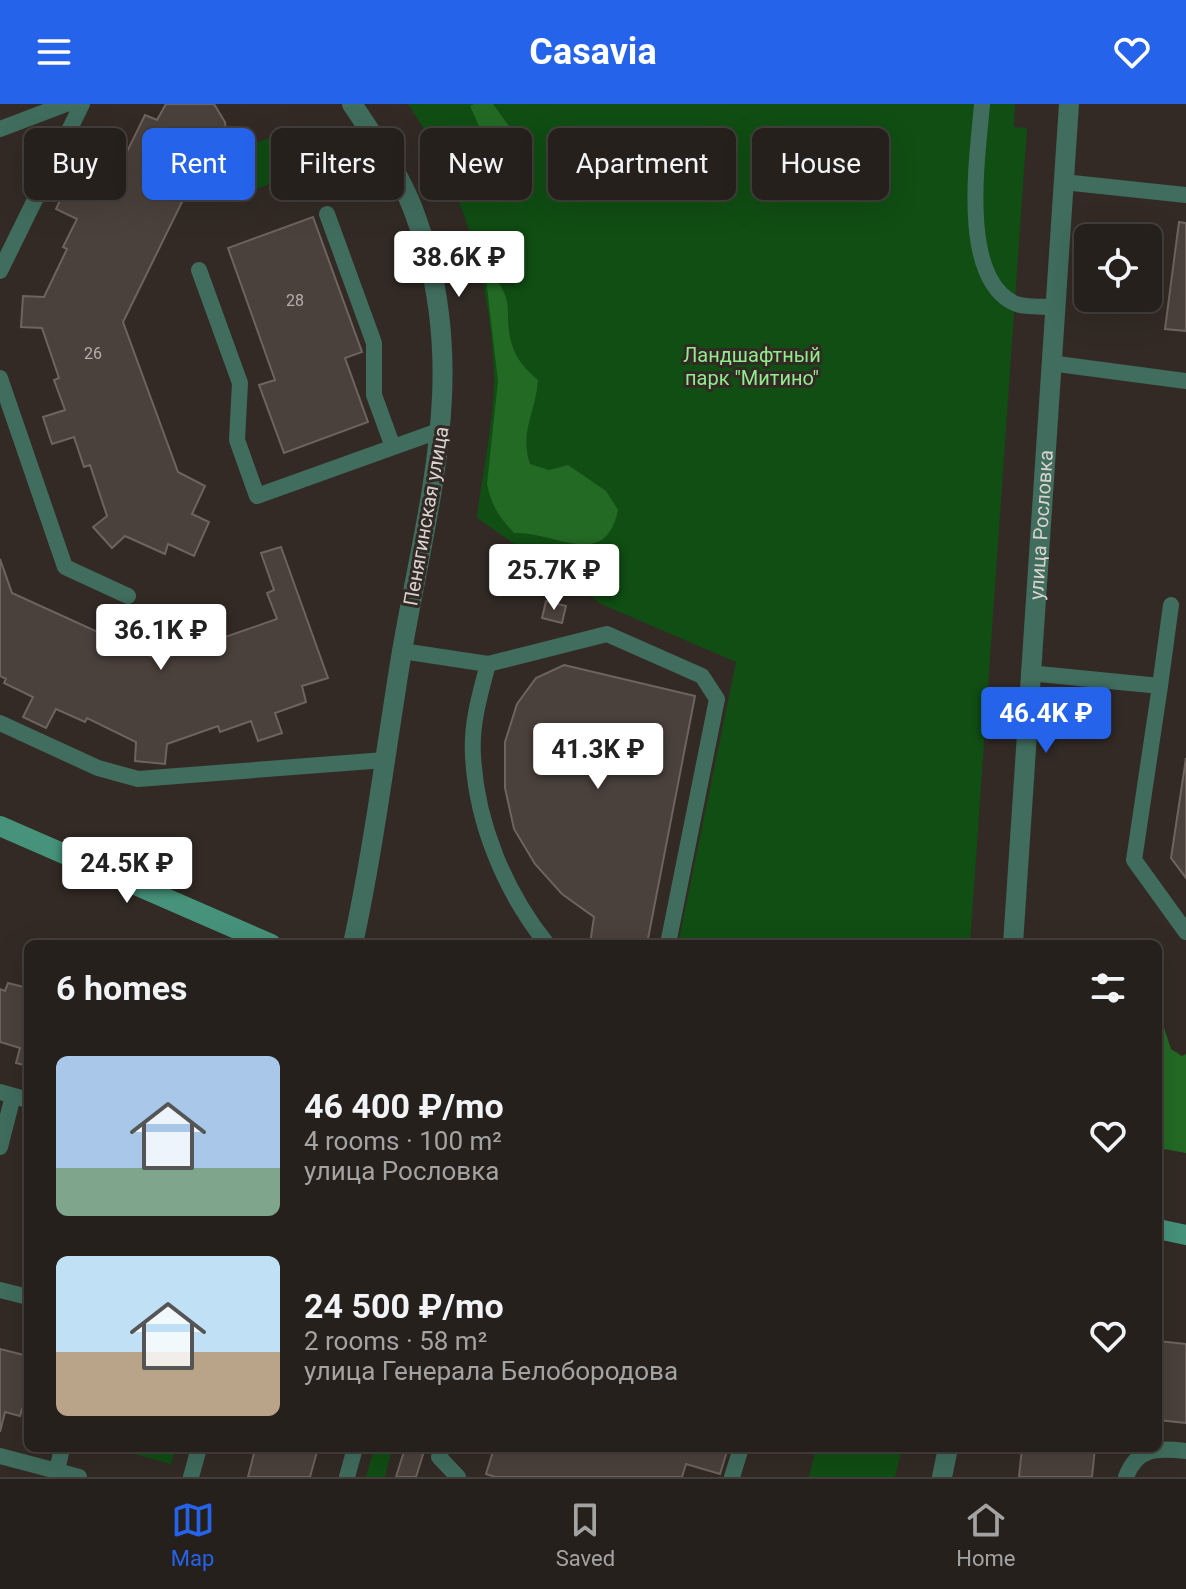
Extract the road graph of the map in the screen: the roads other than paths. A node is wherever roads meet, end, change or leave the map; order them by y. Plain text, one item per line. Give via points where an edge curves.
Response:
1 (66, 104) edge
2 (82, 104) edge
3 (352, 104) edge
4 (982, 104) edge
5 (1069, 104) edge
6 (0, 129) edge
7 (1063, 182) junction
8 (1186, 195) edge
9 (327, 214) dead end
10 (199, 270) dead end
11 (0, 271) edge
12 (1054, 307) junction
13 (1050, 363) junction
14 (0, 378) edge
15 (1186, 381) edge
16 (441, 430) junction
17 (393, 447) junction
18 (128, 596) dead end
19 (1171, 605) dead end
20 (402, 651) junction
21 (488, 664) junction
22 (1029, 673) junction
23 (1160, 686) junction
24 (0, 723) edge
25 (385, 760) junction
26 (0, 826) edge
27 (1186, 932) edge
28 (262, 940) edge
29 (354, 940) edge
30 (544, 940) edge
31 (669, 940) edge
32 (1013, 940) edge
33 (14, 1096) edge
34 (0, 1147) edge
35 (1162, 1230) edge
36 (1186, 1235) edge
37 (0, 1290) edge
38 (24, 1296) edge
39 (1162, 1450) edge
40 (1186, 1451) edge
41 (61, 1452) edge
42 (198, 1452) edge
43 (354, 1452) edge
44 (441, 1452) edge
45 (740, 1452) edge
46 (947, 1452) edge
47 (1146, 1452) edge
48 (0, 1456) edge
49 (57, 1471) junction
50 (79, 1477) edge
51 (191, 1477) edge
52 (347, 1477) edge
53 (458, 1477) edge
54 (732, 1477) edge
55 (942, 1477) edge
56 (1126, 1477) edge

1 - 6 lane
2 - 11 lane
3 - 16 street, Пенягинская улица via 412,206 431,261 442,328
4 - 12 lane via 975,208 981,253 1003,296 1015,304
5 - 7 street, улица Рословка
7 - 8 lane
7 - 12 street, улица Рословка
9 - 17 lane via 374,343 374,395
10 - 17 lane via 240,383 237,440 257,496
12 - 13 street, улица Рословка
13 - 15 lane
13 - 22 street, улица Рословка
14 - 18 lane via 65,567
16 - 17 lane
16 - 20 street, Пенягинская улица
19 - 23 lane
20 - 21 lane
20 - 25 street, Пенягинская улица
21 - 30 lane via 476,709 472,755 481,812 500,867
21 - 31 lane via 607,634 702,676 717,699
22 - 23 lane
22 - 32 street, улица Рословка
23 - 27 lane via 1134,860
24 - 25 lane via 98,768 138,779
25 - 29 street, Пенягинская улица
26 - 28 main road
33 - 34 lane
35 - 36 main road
37 - 38 lane
39 - 40 lane
41 - 49 lane
42 - 51 lane
43 - 52 lane
44 - 53 lane via 439,1457
45 - 54 lane
46 - 55 street
47 - 56 lane
48 - 49 lane
49 - 50 lane

